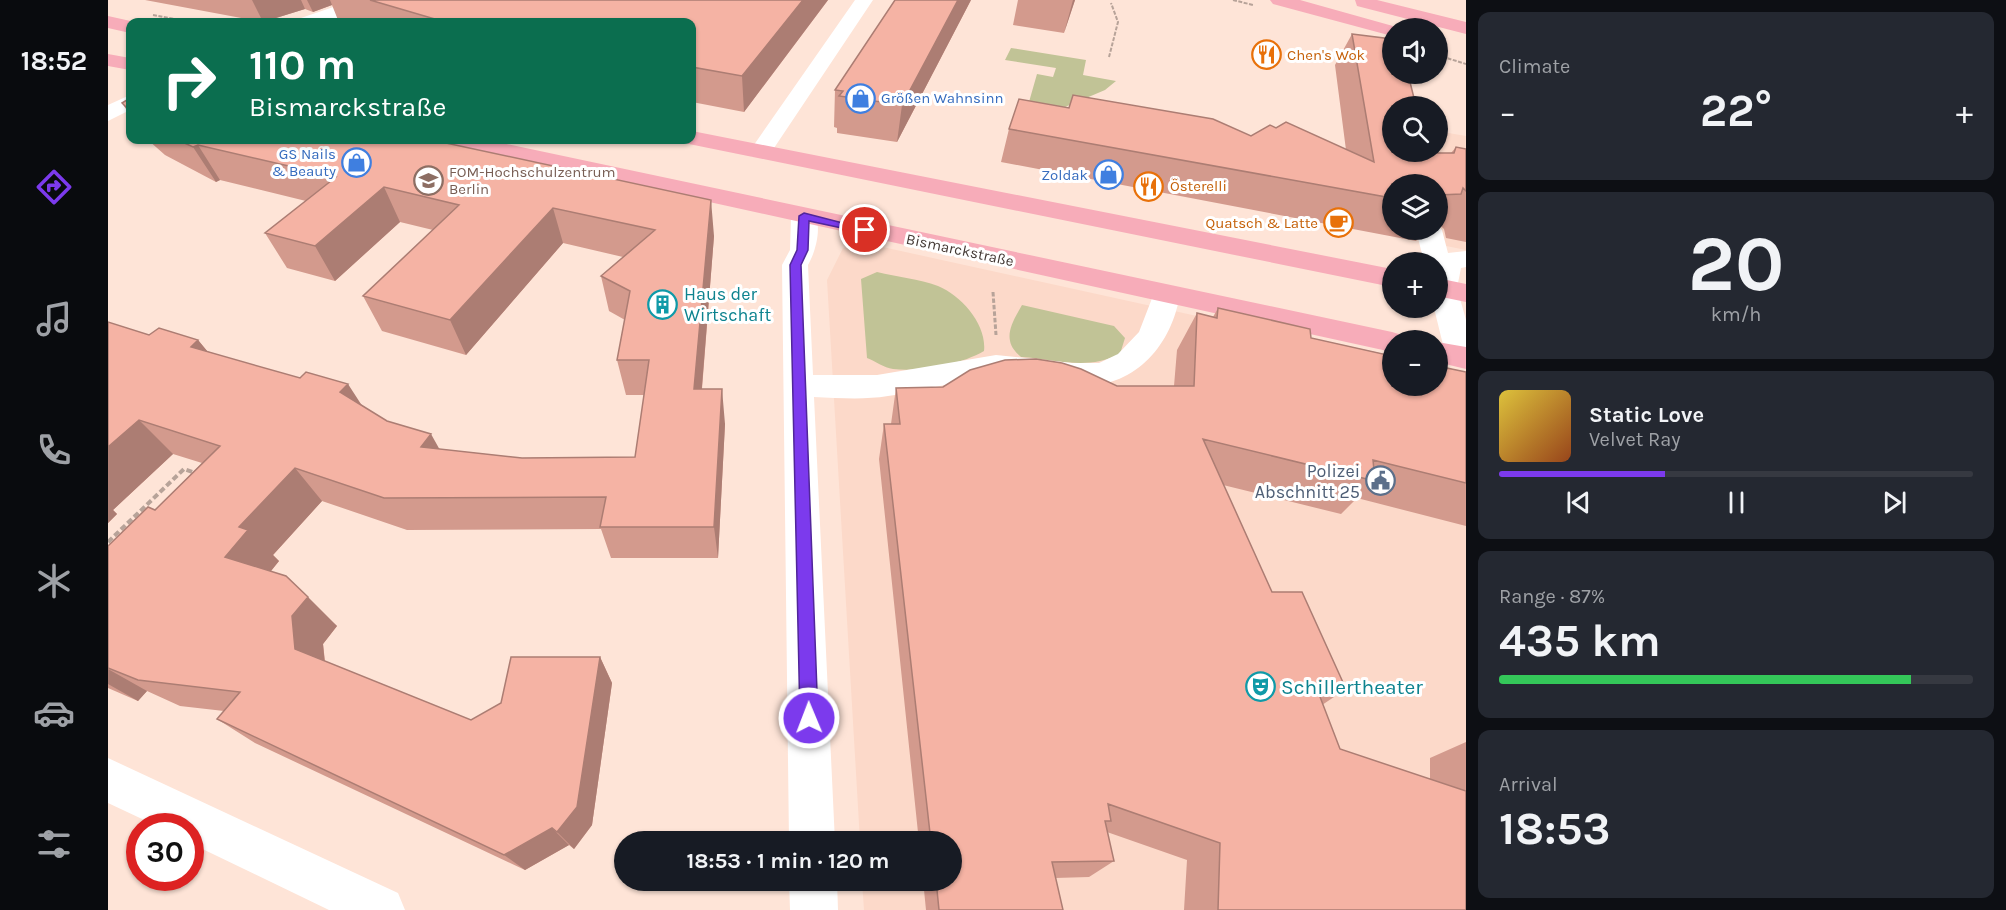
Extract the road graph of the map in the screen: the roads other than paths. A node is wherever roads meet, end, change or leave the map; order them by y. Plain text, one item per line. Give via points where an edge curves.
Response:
1 (864, 0) edge
2 (1279, 0) edge
3 (1355, 0) edge
4 (369, 1) edge
5 (320, 18) edge
6 (347, 18) edge
7 (108, 22) edge
8 (126, 26) edge
9 (1382, 27) edge
10 (1466, 28) edge
11 (108, 60) edge
12 (126, 63) edge
13 (126, 103) edge
14 (108, 114) edge
15 (126, 123) edge
16 (108, 130) edge
17 (696, 139) edge
18 (477, 144) edge
19 (760, 152) junction
20 (804, 216) junction
21 (1432, 240) edge
22 (1466, 259) edge
23 (1382, 276) edge
24 (1449, 289) edge
25 (1166, 294) junction
26 (1382, 340) edge
27 (1455, 356) edge
28 (801, 386) junction
29 (108, 780) edge
30 (812, 831) edge
31 (813, 891) edge
32 (381, 910) edge
33 (814, 910) edge

1 - 19 street
2 - 9 main road
3 - 10 main road
4 - 5 street
4 - 6 street
7 - 8 main road
11 - 12 main road
13 - 14 street
15 - 16 street
17 - 19 main road
18 - 20 main road, Bismarckstraße
19 - 23 main road
20 - 25 main road, Bismarckstraße
20 - 28 street via 803,250 795,265
21 - 24 street
22 - 24 street via 1448,264
24 - 27 street
25 - 26 main road, Bismarckstraße
25 - 28 street via 1165,309 1151,340 1137,357 1107,372 1086,376 998,366 887,386
28 - 30 street
29 - 32 street
31 - 33 street

